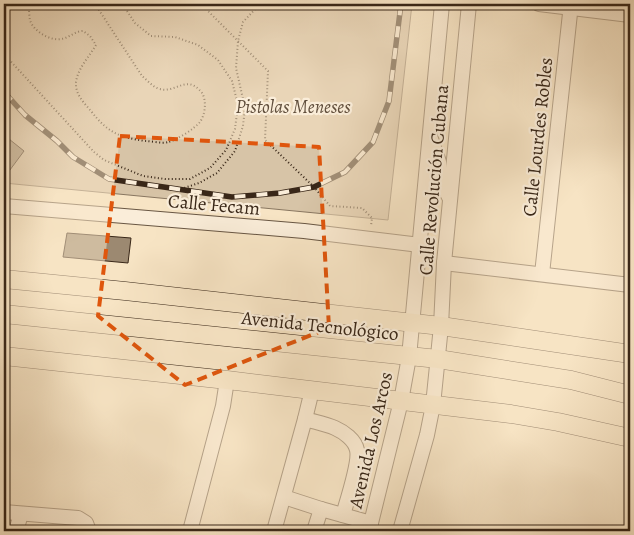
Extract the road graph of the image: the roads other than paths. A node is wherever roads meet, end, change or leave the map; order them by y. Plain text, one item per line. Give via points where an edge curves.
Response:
1 (442, 4) edge
2 (469, 4) edge
3 (539, 4) edge
4 (570, 6) edge
5 (630, 15) edge
6 (429, 136) junction
7 (450, 200) junction
8 (4, 206) edge
9 (420, 245) junction
10 (444, 263) junction
11 (542, 274) junction
12 (4, 279) edge
13 (630, 285) edge
14 (4, 314) edge
15 (413, 322) junction
16 (441, 326) junction
17 (630, 354) edge
18 (4, 356) edge
19 (409, 357) junction
20 (438, 359) junction
21 (227, 380) junction
22 (312, 390) junction
23 (630, 394) edge
24 (401, 401) junction
25 (433, 405) junction
26 (305, 419) junction
27 (630, 438) edge
28 (284, 497) junction
29 (321, 509) junction
30 (4, 512) edge
31 (21, 514) junction
32 (343, 515) junction
33 (370, 527) edge
34 (16, 531) edge
35 (89, 531) edge
36 (190, 531) edge
37 (274, 531) edge
38 (314, 531) edge
39 (400, 531) edge

1 - 6 street, Calle Revolución Cubana
2 - 7 street, Calle Revolución Cubana
3 - 4 street
4 - 5 street
4 - 11 street, Calle Lourdes Robles
6 - 7 street via 440,162 442,184
6 - 9 street, Calle Revolución Cubana
7 - 10 street, Calle Revolución Cubana
8 - 9 street, Calle Fecam via 295,230
9 - 15 street, Calle Revolución Cubana
10 - 11 street
10 - 16 street, Calle Revolución Cubana
11 - 13 street
12 - 15 main road, Avenida Tecnológico
14 - 19 main road, Avenida Tecnológico
15 - 16 main road, Avenida Tecnológico
15 - 19 street, Calle Revolución Cubana
16 - 17 main road, Avenida Tecnológico
16 - 20 street, Calle Revolución Cubana
18 - 21 main road
19 - 20 main road, Avenida Tecnológico
19 - 24 street, Avenida Los Arcos
20 - 23 main road, Avenida Tecnológico via 571,380
20 - 25 street
21 - 22 main road
21 - 36 street
22 - 24 main road
22 - 26 street
24 - 25 main road
24 - 33 street, Avenida Los Arcos
25 - 27 main road via 511,414
25 - 39 street
26 - 28 street
26 - 32 street via 340,431 357,450 356,467
28 - 29 street
28 - 37 street
29 - 32 street
29 - 38 street
30 - 31 street
31 - 34 street
31 - 35 street via 78,518 86,523
32 - 33 street

